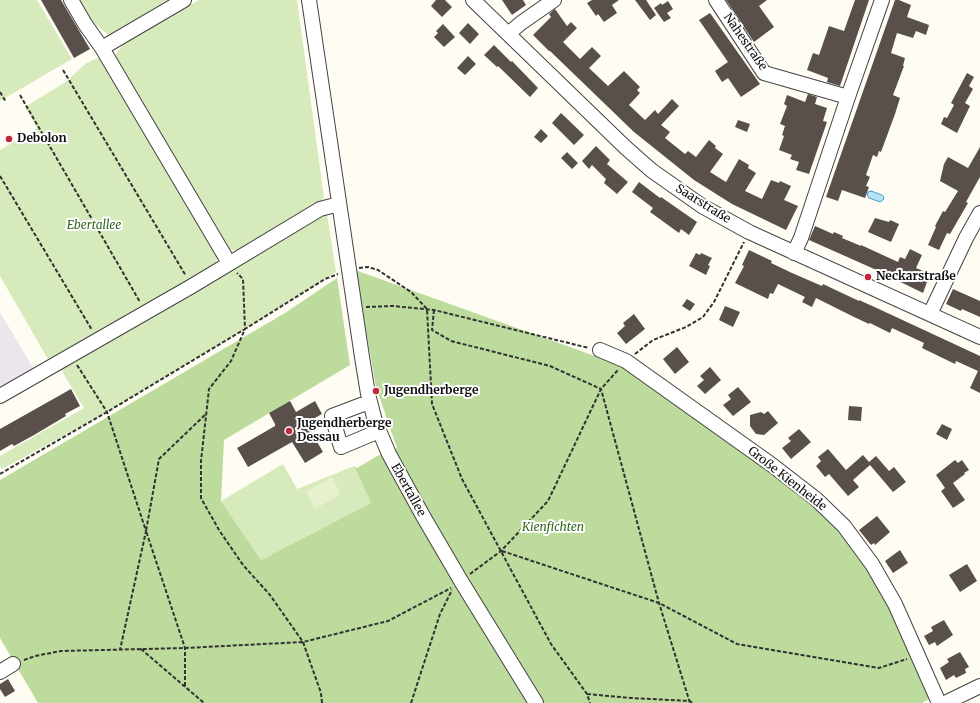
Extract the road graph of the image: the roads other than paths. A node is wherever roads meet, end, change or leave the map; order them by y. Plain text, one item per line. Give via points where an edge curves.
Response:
1 (70, 0) edge
2 (184, 0) edge
3 (309, 0) edge
4 (473, 0) edge
5 (554, 0) edge
6 (716, 0) edge
7 (882, 0) edge
8 (508, 34) junction
9 (102, 48) junction
10 (848, 97) junction
11 (339, 204) junction
12 (980, 213) edge
13 (794, 253) junction
14 (229, 263) junction
15 (930, 314) junction
16 (980, 337) edge
17 (600, 350) road end
18 (0, 396) edge
19 (370, 403) junction
20 (379, 431) junction
21 (13, 664) road end
22 (0, 672) edge
23 (980, 686) edge
24 (536, 703) edge
25 (939, 703) edge
26 (945, 703) edge

1 - 9 street
2 - 9 street
3 - 11 street, Ebertallee
4 - 8 street, Saarstraße
5 - 8 street
6 - 10 street, Nahestraße via 764,72
7 - 10 street
8 - 13 street, Saarstraße via 651,170 702,206
9 - 14 street
10 - 13 street
11 - 14 street via 320,209
11 - 19 street, Ebertallee via 345,275 354,308
12 - 15 street
13 - 15 street, Saarstraße
14 - 18 street
15 - 16 street, Saarstraße
17 - 25 street, Große Kienheide via 626,360 772,465 816,499 844,526 872,564 895,604
19 - 20 street, Ebertallee
19 - 20 street via 332,416 341,447
20 - 24 street, Ebertallee via 401,477 461,581
21 - 22 street
23 - 26 street

